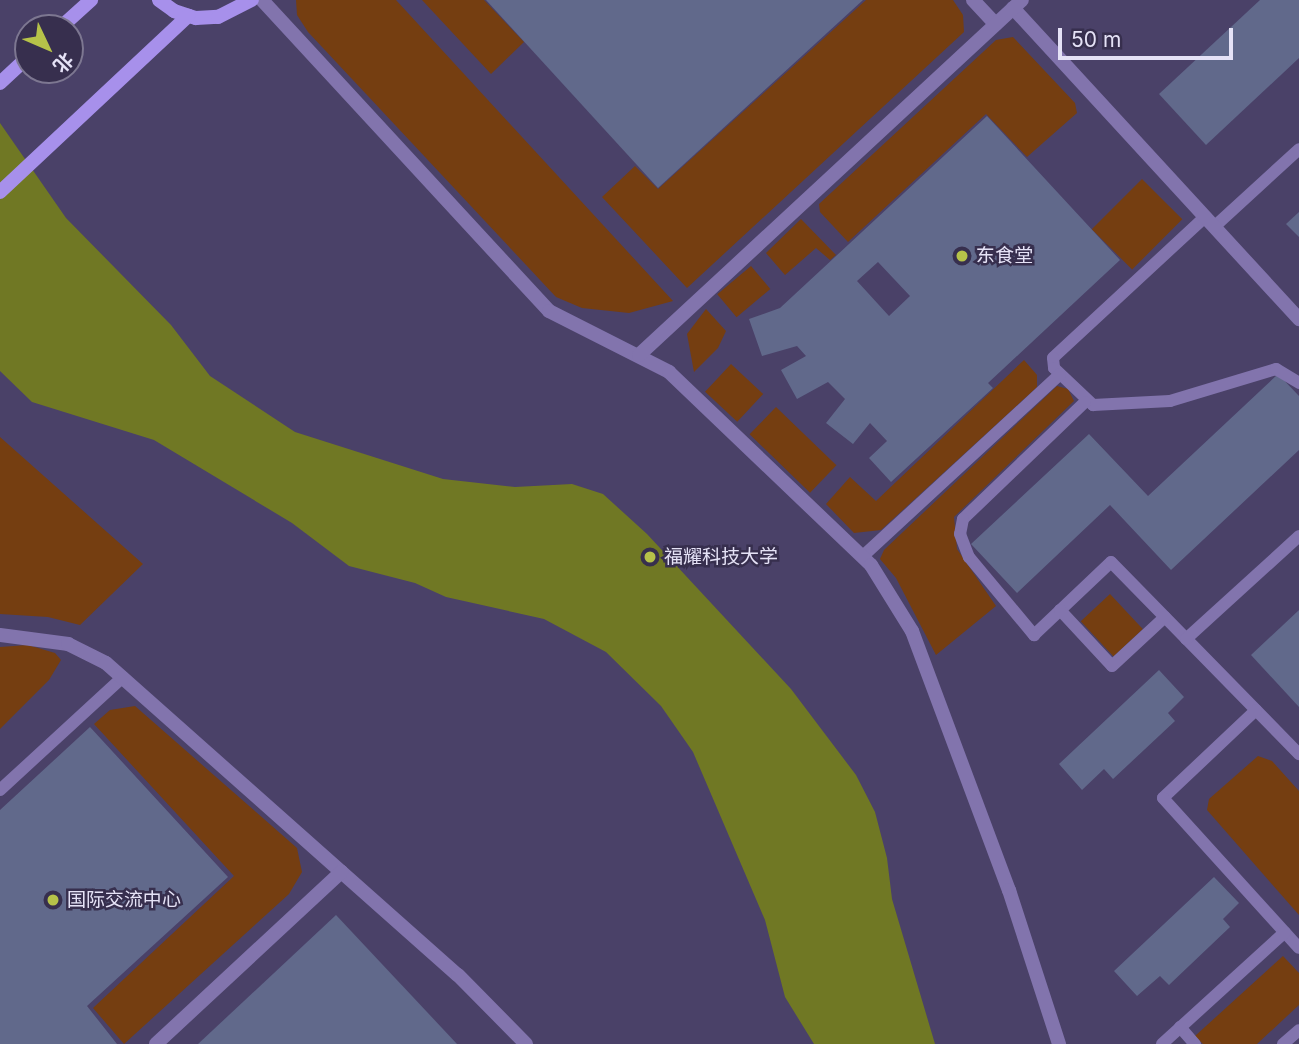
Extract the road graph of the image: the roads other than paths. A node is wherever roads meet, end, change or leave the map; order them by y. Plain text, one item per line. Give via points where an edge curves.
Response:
1 (91, 0) edge
2 (159, 0) edge
3 (252, 0) edge
4 (262, 0) edge
5 (973, 0) edge
6 (1017, 4) edge
7 (76, 14) edge
8 (188, 16) junction
9 (995, 24) junction
10 (14, 70) edge
11 (0, 83) edge
12 (1299, 149) edge
13 (0, 192) edge
14 (1210, 222) junction
15 (1299, 319) edge
16 (639, 355) junction
17 (1060, 374) junction
18 (1299, 383) edge
19 (1085, 402) junction
20 (1299, 536) edge
21 (863, 556) junction
22 (1060, 610) junction
23 (1165, 617) junction
24 (0, 635) edge
25 (1186, 639) junction
26 (123, 677) junction
27 (1256, 710) junction
28 (1299, 754) edge
29 (0, 790) edge
30 (341, 872) junction
31 (1284, 932) junction
32 (1299, 948) edge
33 (1180, 1027) junction
34 (1299, 1030) edge
35 (156, 1044) edge
36 (526, 1044) edge
37 (1059, 1044) edge
38 (1162, 1044) edge
39 (1195, 1044) edge
40 (1283, 1044) edge

1 - 7 street
2 - 8 street
3 - 8 street via 218,18
4 - 16 street via 541,303 577,327
5 - 9 street
6 - 9 street
6 - 14 street
8 - 13 street
9 - 16 street
10 - 11 street
12 - 14 lane
14 - 15 street
14 - 17 lane via 1053,358
16 - 21 street via 669,372
17 - 19 lane
17 - 21 lane
18 - 19 lane via 1276,369 1170,401
19 - 22 lane via 963,519 960,534 969,556 1034,635
20 - 25 lane
21 - 37 street via 912,631 1009,890
22 - 23 lane via 1111,562
22 - 23 lane via 1112,666
23 - 25 lane
24 - 26 street via 68,644
25 - 27 lane
26 - 29 lane
26 - 30 street
27 - 28 lane
27 - 31 lane via 1163,798
30 - 35 street
30 - 36 street via 495,1009
31 - 32 lane
31 - 33 lane
33 - 38 lane
33 - 39 lane
34 - 40 lane

